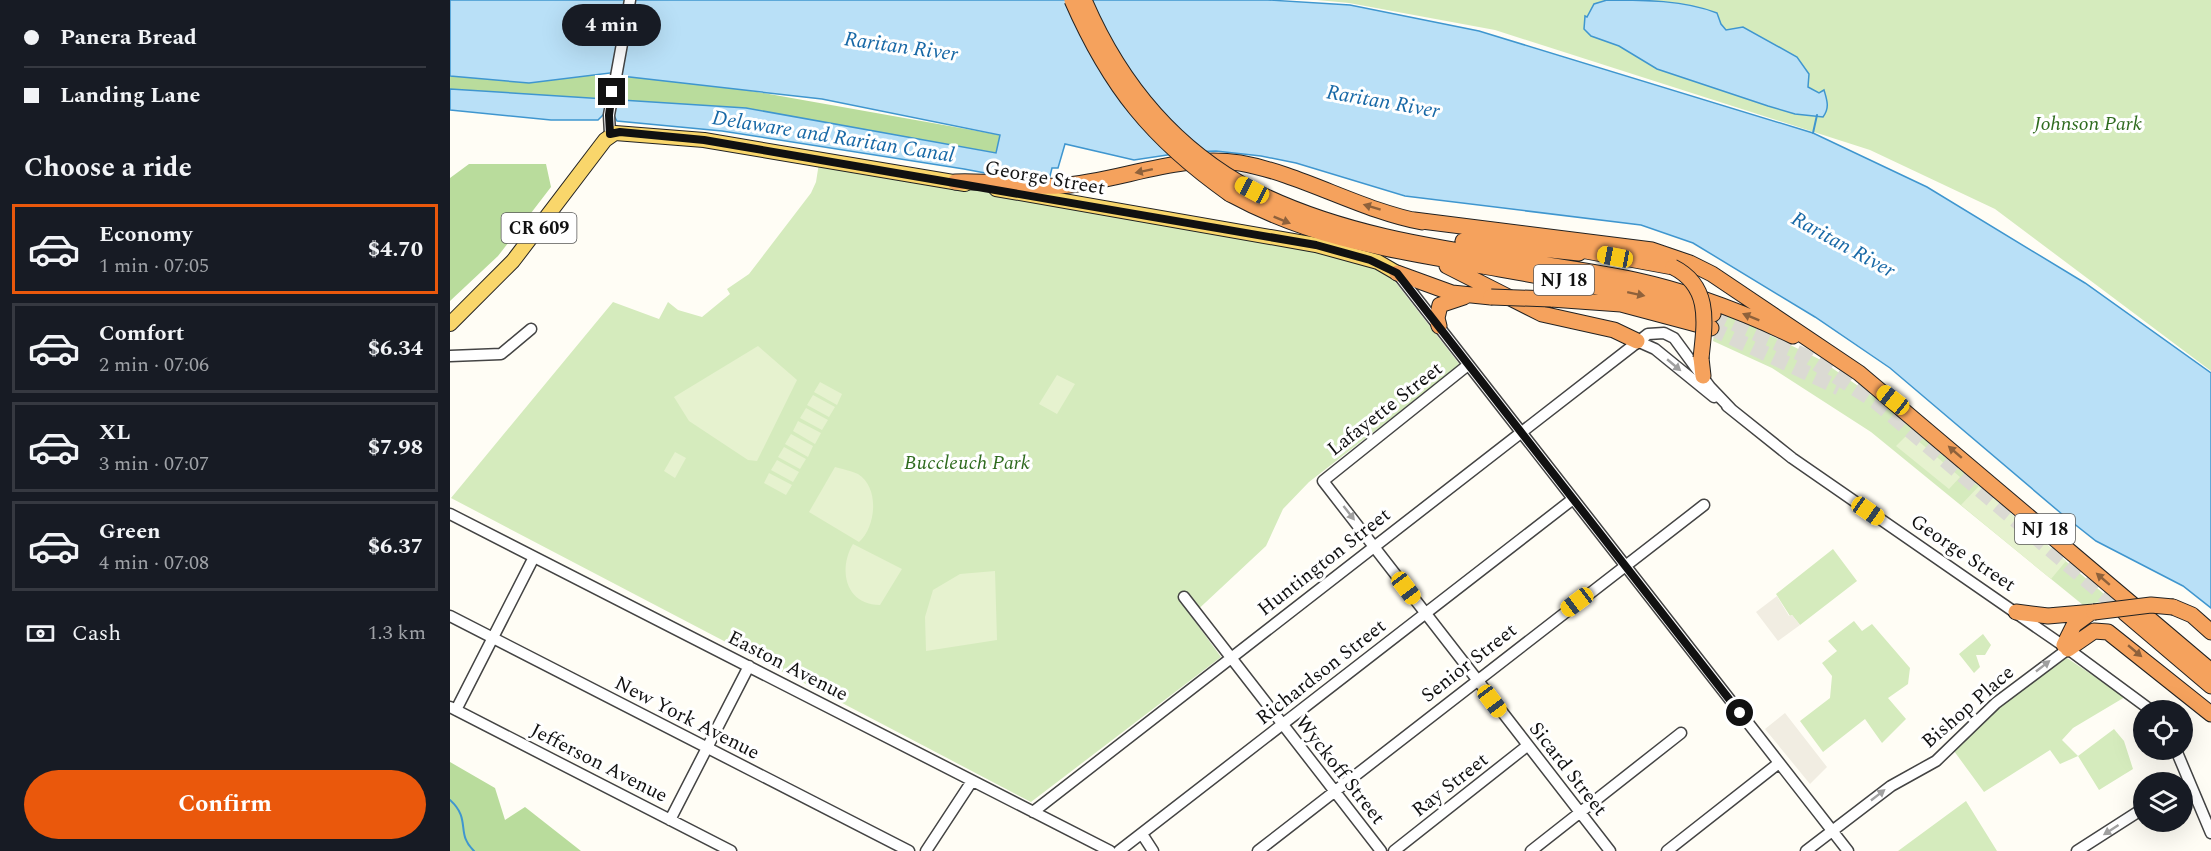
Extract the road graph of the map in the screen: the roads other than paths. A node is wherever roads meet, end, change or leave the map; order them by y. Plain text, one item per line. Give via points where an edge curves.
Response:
1 (630, 0) edge
2 (1072, 0) edge
3 (1084, 0) edge
4 (610, 134) junction
5 (955, 182) junction
6 (1318, 218) junction
7 (1414, 220) junction
8 (1413, 254) junction
9 (1615, 257) junction
10 (1397, 273) junction
11 (1469, 297) junction
12 (453, 318) edge
13 (1439, 326) junction
14 (531, 329) dead end
15 (1637, 341) junction
16 (450, 356) edge
17 (1468, 365) junction
18 (1859, 372) junction
19 (1703, 376) junction
20 (1731, 410) junction
21 (1521, 432) junction
22 (1323, 481) joint
23 (1573, 500) junction
24 (1704, 505) dead end
25 (450, 514) edge
26 (1374, 545) junction
27 (534, 557) junction
28 (1625, 566) junction
29 (1184, 597) dead end
30 (2016, 612) junction
31 (1425, 613) junction
32 (2125, 613) tunnel mouth
33 (450, 616) edge
34 (2074, 618) junction
35 (2211, 632) edge
36 (493, 638) junction
37 (2066, 647) junction
38 (1231, 658) junction
39 (749, 666) junction
40 (2211, 671) edge
41 (1476, 680) junction
42 (2211, 686) edge
43 (2137, 700) edge
44 (453, 709) edge
45 (2211, 714) edge
46 (1282, 725) junction
47 (1682, 734) dead end
48 (1527, 746) junction
49 (707, 748) junction
50 (1779, 763) junction
51 (972, 781) junction
52 (1334, 791) junction
53 (2193, 797) edge
54 (1033, 812) junction
55 (1579, 813) junction
56 (2133, 815) edge
57 (670, 820) junction
58 (1832, 830) junction
59 (2211, 833) edge
60 (1142, 834) junction
61 (731, 851) edge
62 (909, 851) edge
63 (927, 851) edge
64 (1110, 851) edge
65 (1119, 851) edge
66 (1153, 851) edge
67 (1257, 851) edge
68 (1381, 851) edge
69 (1394, 851) edge
70 (1531, 851) edge
71 (1610, 851) edge
72 (1666, 851) edge
73 (1806, 851) edge
74 (1848, 851) edge
75 (2077, 851) edge

1 - 4 street via 612,92
2 -> 8 highway, NJ 18, bridge via 1088,36 1132,105 1179,156 1230,194 1303,228
3 - 6 highway, NJ 18, bridge via 1114,62 1149,109 1200,157 1252,190
4 - 5 main road, George Street via 704,140
4 - 12 main road, CR 609 via 513,261
7 -> 5 highway via 1250,166 1212,161 1058,186 981,180
5 - 10 main road, George Street via 1316,245 1370,260
6 - 9 highway via 1407,234
18 -> 6 highway, NJ 18 via 1761,320 1685,292 1405,241
7 - 9 highway
7 - 18 highway via 1634,247 1670,255 1712,274
8 -> 11 highway, NJ 18, bridge via 1641,295 1712,321 1621,304
8 - 15 highway via 1457,270 1542,314 1614,330
9 - 19 highway, bridge via 1673,267 1692,280 1702,299 1706,321
10 - 11 highway
10 - 13 street
11 - 13 highway via 1440,305
13 - 17 street
14 - 16 street via 501,354
15 - 19 street via 1648,334 1669,335
15 -> 20 street, George Street via 1655,349
15 - 21 street, Huntington Street
17 - 21 street
17 - 22 street, Lafayette Street
40 -> 18 highway, NJ 18
19 - 20 street
20 - 30 street, George Street via 1792,458
21 - 23 street
21 - 26 street, Huntington Street
22 -> 26 street, Sicard Street
23 - 28 street
23 - 31 street, Richardson Street
24 - 28 street, Senior Street
25 - 27 street, Easton Avenue
26 - 31 street, Sicard Street
26 - 38 street, Huntington Street
27 - 36 street
27 - 39 street, Easton Avenue
28 - 41 street, Senior Street
28 - 50 street
29 - 38 street, Wyckoff Street
30 - 34 highway
30 - 37 street, George Street
31 - 41 street, Sicard Street
31 - 46 street, Richardson Street
32 - 42 highway
33 - 36 street, New York Avenue
34 - 35 highway, bridge via 2151,605 2173,607 2192,615
34 - 37 highway
36 - 44 street
36 - 49 street, New York Avenue
37 - 43 street, George Street
37 -> 45 highway via 2094,631 2112,633
58 -> 37 street, Bishop Place via 1891,786 1936,761 1996,703
38 - 46 street, Wyckoff Street
38 - 54 street, Huntington Street
39 - 49 street
39 - 51 street, Easton Avenue
41 - 48 street, Sicard Street
41 - 52 street, Senior Street
44 - 57 street, Jefferson Avenue
46 - 52 street, Wyckoff Street
46 - 60 street, Richardson Street
47 - 55 street
48 - 55 street, Sicard Street
48 - 69 street, Ray Street
49 - 57 street
49 - 62 street, New York Avenue
50 - 58 street
50 - 72 street
51 - 54 street, Easton Avenue
51 - 63 street
52 - 67 street, Senior Street
52 - 68 street, Wyckoff Street
53 - 59 street
54 - 64 street, Easton Avenue
55 - 70 street
55 - 71 street, Sicard Street
56 -> 75 street
57 - 61 street, Jefferson Avenue
58 - 73 street, Bishop Place
58 - 74 street
60 - 65 street, Richardson Street
60 - 66 street

